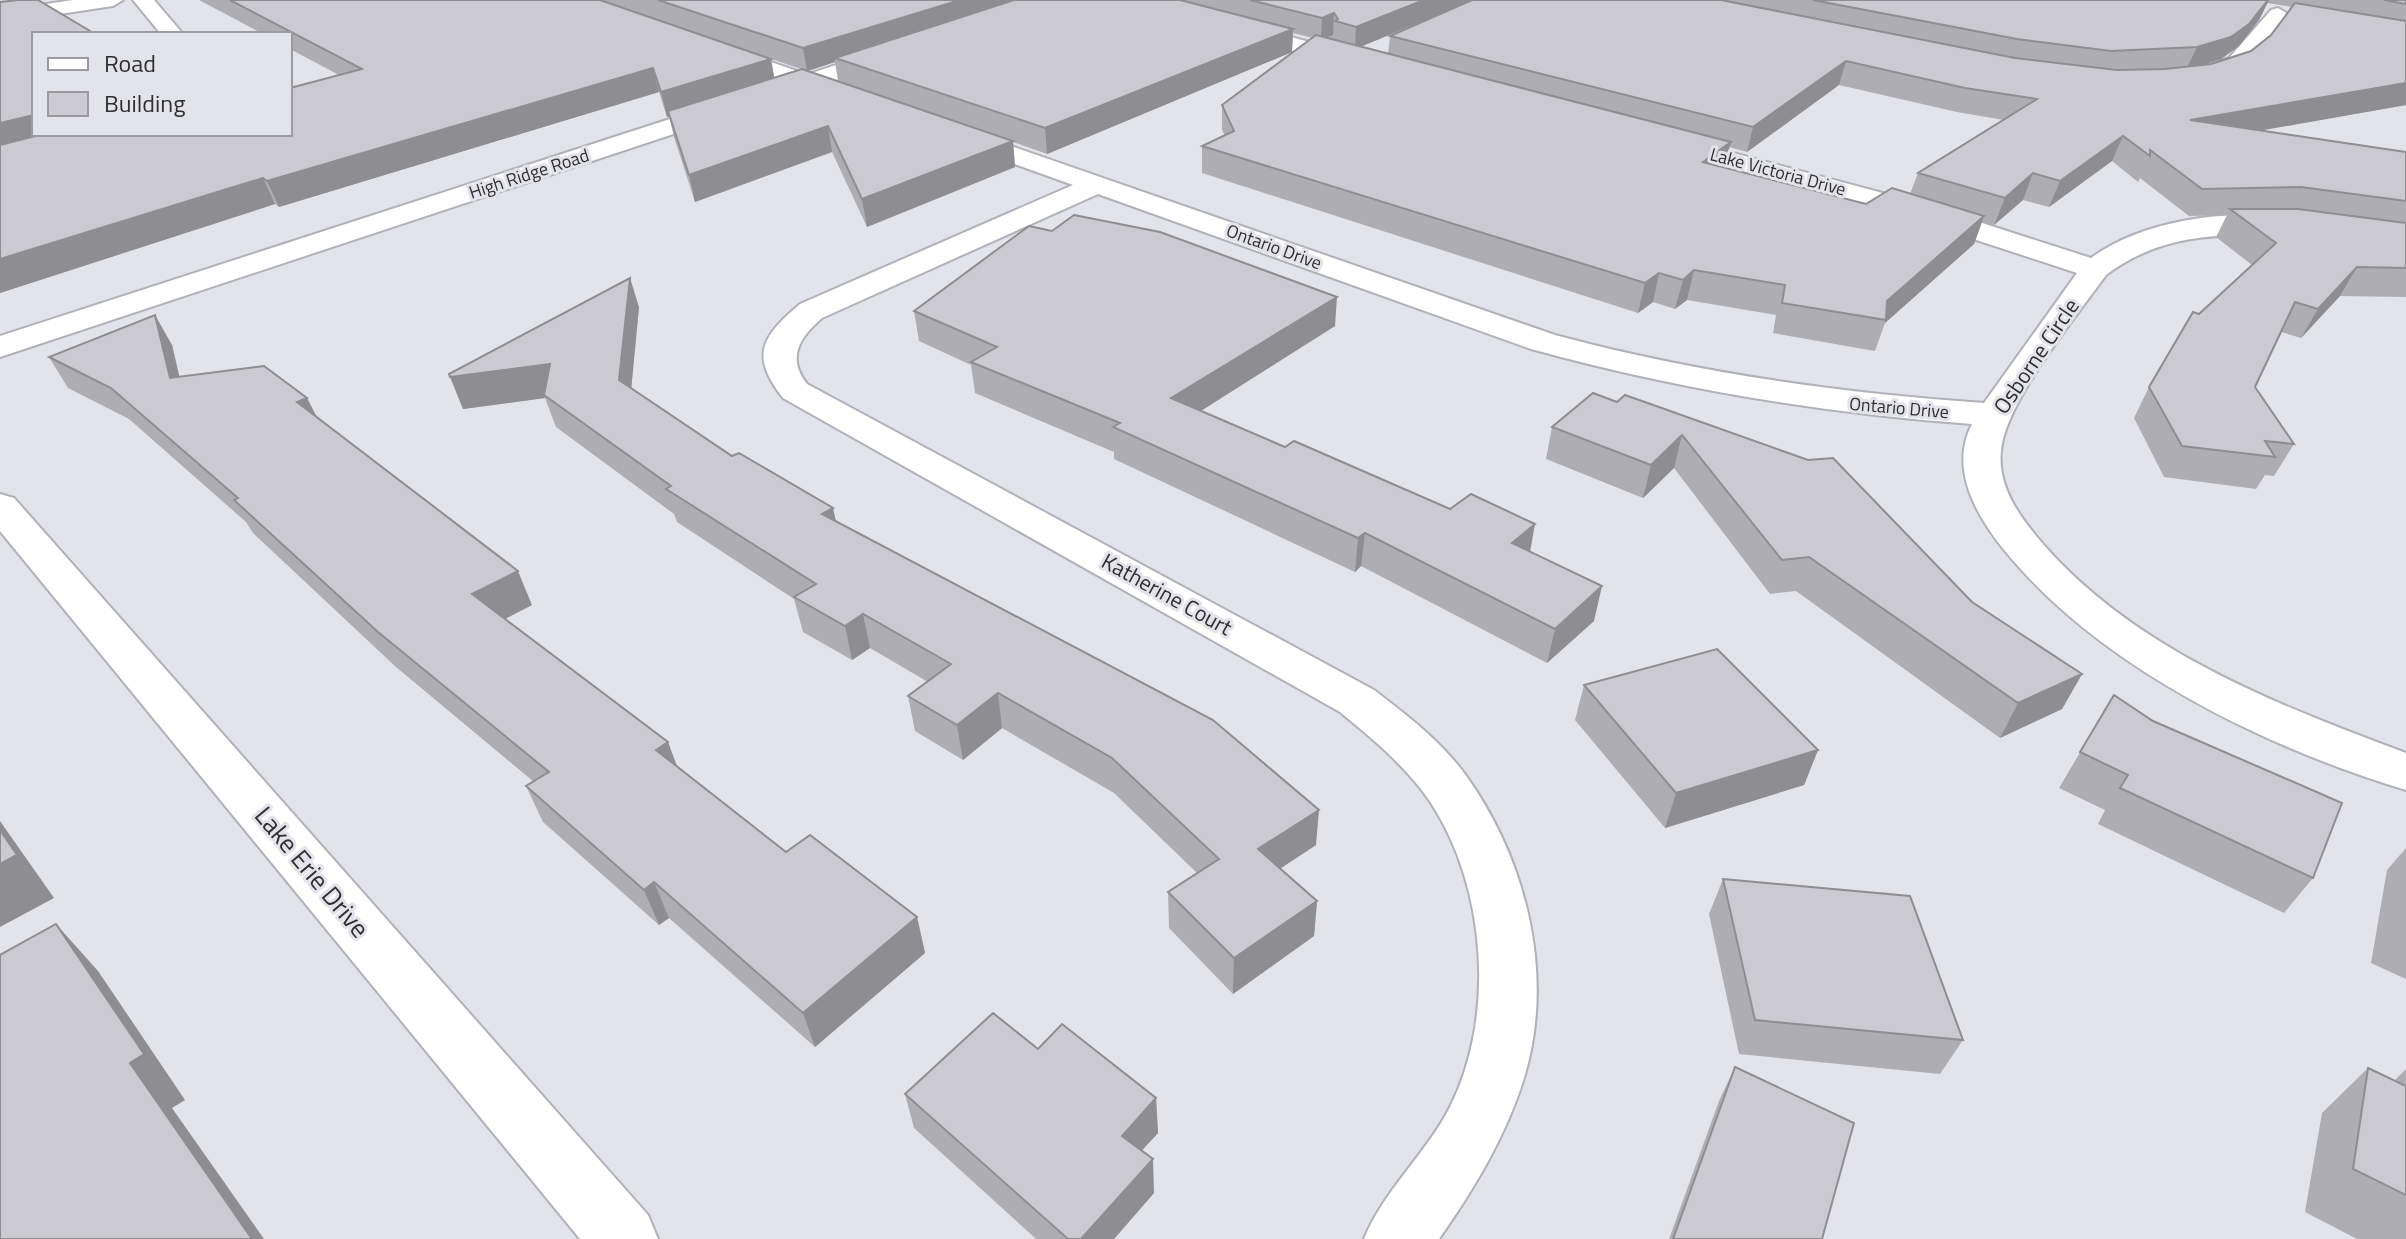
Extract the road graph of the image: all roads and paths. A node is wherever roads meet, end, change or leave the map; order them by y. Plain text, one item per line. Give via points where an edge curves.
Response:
1 (113, 0) edge
2 (143, 0) edge
3 (1133, 0) edge
4 (2250, 9) edge
5 (2278, 14) junction
6 (0, 17) edge
7 (2305, 19) edge
8 (170, 32) edge
9 (690, 41) edge
10 (927, 43) edge
11 (1382, 59) edge
12 (2171, 79) edge
13 (807, 82) junction
14 (873, 105) edge
15 (938, 128) edge
16 (1643, 136) edge
17 (1097, 185) junction
18 (2317, 230) edge
19 (2095, 269) junction
20 (0, 347) edge
21 (1994, 415) junction
22 (0, 506) edge
23 (2406, 772) edge
24 (624, 1239) edge
25 (1398, 1239) edge

1 - 6 street
2 - 8 street
3 - 11 street via 1354,61
4 - 5 street
5 - 7 street
5 - 12 street via 2237,63
9 - 13 street
10 - 13 street, High Ridge Road
13 - 14 street
13 - 20 street, High Ridge Road
15 - 17 street, Ontario Drive
16 - 19 street, Lake Victoria Drive via 1896,205
17 - 21 street, Ontario Drive via 1603,359 1701,383 1806,400
17 - 25 street, Katherine Court via 811,311 781,342 781,376 795,391 1357,701 1392,727 1449,791 1490,870 1508,961 1507,1011 1479,1114 1452,1166
18 - 19 street, Osborne Circle via 2231,226 2177,231 2117,250
19 - 21 street, Osborne Circle
21 - 23 street, Osborne Circle via 1981,452 1990,495 2021,545 2077,601 2207,687 2320,740
22 - 24 street, Lake Erie Drive

